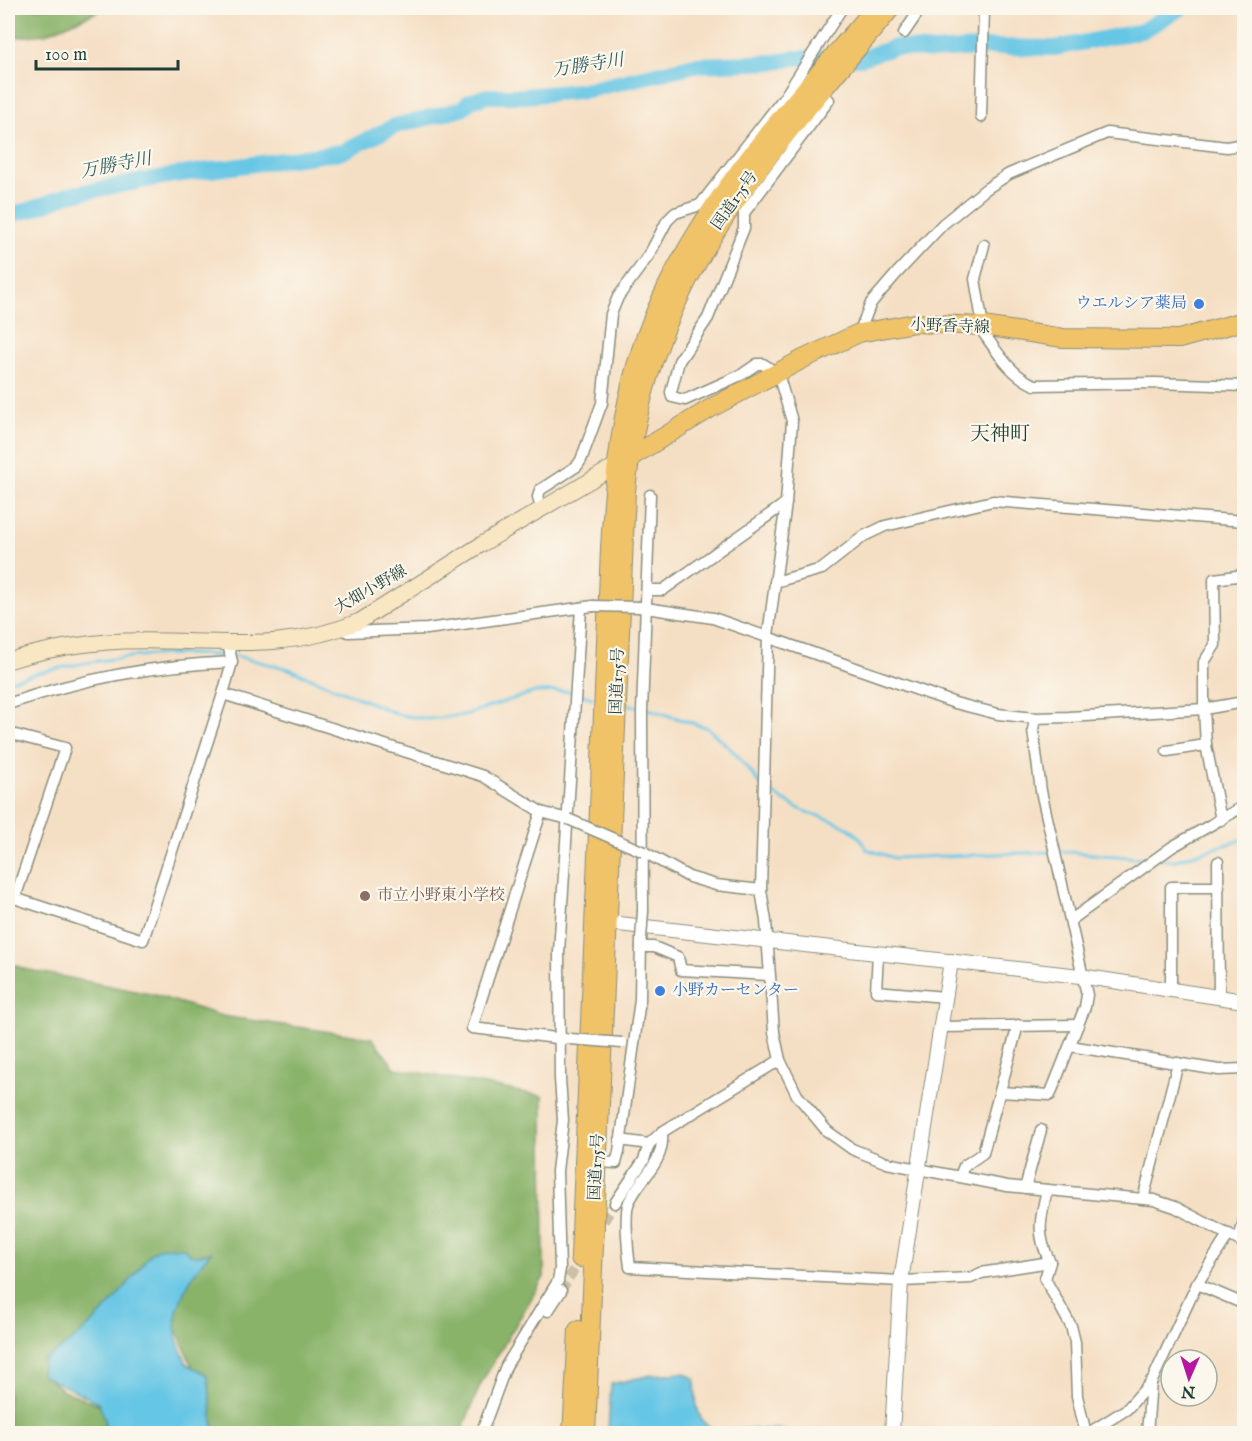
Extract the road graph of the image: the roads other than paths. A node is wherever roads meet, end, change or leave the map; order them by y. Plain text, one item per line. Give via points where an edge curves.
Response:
1 (842, 8) edge
2 (875, 8) edge
3 (891, 8) edge
4 (917, 8) edge
5 (984, 8) edge
6 (903, 33) dead end
7 (858, 37) junction
8 (829, 100) dead end
9 (981, 117) dead end
10 (1245, 144) edge
11 (984, 245) dead end
12 (1245, 321) edge
13 (983, 326) junction
14 (859, 333) junction
15 (778, 374) junction
16 (1245, 386) edge
17 (622, 462) junction
18 (650, 495) dead end
19 (786, 503) junction
20 (541, 509) junction
21 (1245, 521) edge
22 (1245, 575) edge
23 (775, 582) junction
24 (648, 590) junction
25 (643, 607) junction
26 (580, 608) junction
27 (342, 629) junction
28 (768, 635) junction
29 (228, 644) junction
30 (8, 661) edge
31 (232, 662) junction
32 (223, 694) junction
33 (1245, 702) edge
34 (8, 704) edge
35 (1204, 709) junction
36 (1035, 718) junction
37 (8, 733) edge
38 (1206, 745) junction
39 (1167, 751) dead end
40 (1245, 806) edge
41 (541, 812) junction
42 (568, 819) junction
43 (1221, 820) junction
44 (644, 852) junction
45 (1218, 862) dead end
46 (1219, 888) junction
47 (761, 890) junction
48 (11, 897) edge
49 (1071, 920) junction
50 (601, 922) junction
51 (766, 939) junction
52 (641, 943) junction
53 (879, 953) junction
54 (951, 961) junction
55 (769, 975) junction
56 (1080, 976) junction
57 (1171, 990) junction
58 (945, 996) junction
59 (1219, 997) junction
60 (1245, 1001) edge
61 (1078, 1024) junction
62 (1018, 1025) junction
63 (941, 1027) junction
64 (565, 1039) junction
65 (627, 1043) junction
66 (1070, 1046) junction
67 (780, 1060) junction
68 (1178, 1063) junction
69 (1245, 1069) edge
70 (1000, 1092) junction
71 (1041, 1130) dead end
72 (662, 1132) junction
73 (620, 1140) junction
74 (649, 1144) junction
75 (598, 1162) junction
76 (919, 1169) junction
77 (960, 1176) junction
78 (1026, 1188) junction
79 (1047, 1190) junction
80 (1143, 1199) junction
81 (615, 1203) tunnel mouth
82 (1245, 1220) edge
83 (1229, 1234) junction
84 (1242, 1242) edge
85 (561, 1254) junction
86 (580, 1255) junction
87 (1050, 1262) junction
88 (901, 1281) junction
89 (1197, 1284) junction
90 (561, 1291) tunnel mouth
91 (1245, 1304) edge
92 (506, 1366) junction
93 (1152, 1381) junction
94 (481, 1434) edge
95 (572, 1434) edge
96 (586, 1434) edge
97 (892, 1434) edge
98 (1087, 1434) edge
99 (1147, 1434) edge

1 - 20 street via 786,95 700,205 675,213 668,221 618,297 611,314 605,387 594,428 577,466 540,490
2 - 7 main road, 国道175号
3 - 7 main road, 国道175号
4 - 6 street
5 - 9 street
7 - 17 main road, 国道175号 via 774,126 664,291 632,380
8 - 15 street via 744,213 744,228 708,318 679,361 671,392 672,397 685,400 757,364 769,366
10 - 14 street via 1227,147 1107,133 1009,174 943,224 871,303
11 - 13 street via 975,279
12 - 13 main road, 小野香寺線 via 1179,339 1063,338
13 - 14 main road, 小野香寺線 via 915,323
13 - 16 street via 982,331 1013,371 1035,384
14 - 15 main road, 小野香寺線
15 - 17 main road, 小野香寺線 via 711,408
15 - 19 street via 792,421
17 - 20 main road, 大畑小野線
17 - 50 main road, 国道175号
18 - 24 street
19 - 23 street
19 - 24 street via 663,590
20 - 27 main road, 大畑小野線
21 - 23 street via 993,501 885,526 864,536 822,569
22 - 35 street via 1214,579 1215,645 1204,662
23 - 28 street
24 - 25 street
25 - 26 street, bridge
25 - 28 street via 712,618
25 - 44 street
26 - 27 street via 427,629
26 - 42 street
27 - 29 main road, 大畑小野線 via 297,641
28 - 36 street via 955,703
28 - 47 street
29 - 30 main road, 大畑小野線 via 123,641 42,650
29 - 31 street
31 - 32 street
31 - 34 street via 136,670
32 - 41 street via 483,776
32 - 48 street via 143,940
33 - 35 street
35 - 36 street
35 - 38 street
36 - 49 street via 1041,791
37 - 48 street via 65,748
38 - 39 street
38 - 43 street
40 - 43 street
41 - 42 street
41 - 64 street via 472,1028
42 - 44 street, bridge
42 - 64 street via 559,952
43 - 49 street via 1172,847
44 - 47 street via 689,877 716,885
44 - 52 street, bridge
45 - 46 street
46 - 57 street via 1171,887
46 - 59 street
47 - 51 street
49 - 56 street
50 - 51 street
50 - 75 main road, 国道175号
50 - 86 main road, 国道175号
51 - 53 street
51 - 55 street
52 - 55 street via 678,957 681,970
52 - 65 street via 640,1000
53 - 54 street
53 - 58 street via 876,991
54 - 56 street
54 - 58 street
55 - 67 street
56 - 57 street
56 - 61 street via 1087,995
57 - 59 street
58 - 63 street
59 - 60 street
61 - 62 street
61 - 66 street
62 - 63 street
62 - 70 street
63 - 76 street
64 - 65 street, bridge
64 - 85 street via 557,1171
65 - 73 street
66 - 68 street
66 - 70 street via 1050,1095
67 - 72 street
67 - 76 street via 797,1095 826,1131 852,1149 887,1163
68 - 69 street via 1219,1070
68 - 80 street
70 - 77 street via 983,1153 964,1166
71 - 78 street
72 - 74 street
72 - 88 street via 660,1159 628,1203 630,1267
73 - 74 street
73 - 75 street via 616,1163
74 - 81 street via 644,1161
75 - 96 main road, 国道175号
76 - 77 street
76 - 88 street
77 - 78 street
78 - 79 street
79 - 80 street
79 - 87 street via 1040,1243
80 - 83 street via 1175,1207
82 - 84 street
83 - 84 street
83 - 89 street
85 - 86 street
85 - 92 street via 558,1281
86 - 95 main road, 国道175号
87 - 88 street via 971,1278
87 - 98 street via 1045,1279 1071,1326 1077,1396
88 - 97 street
89 - 91 street
89 - 93 street
90 - 92 street via 526,1346
92 - 94 street
93 - 98 street via 1126,1409
93 - 99 street

